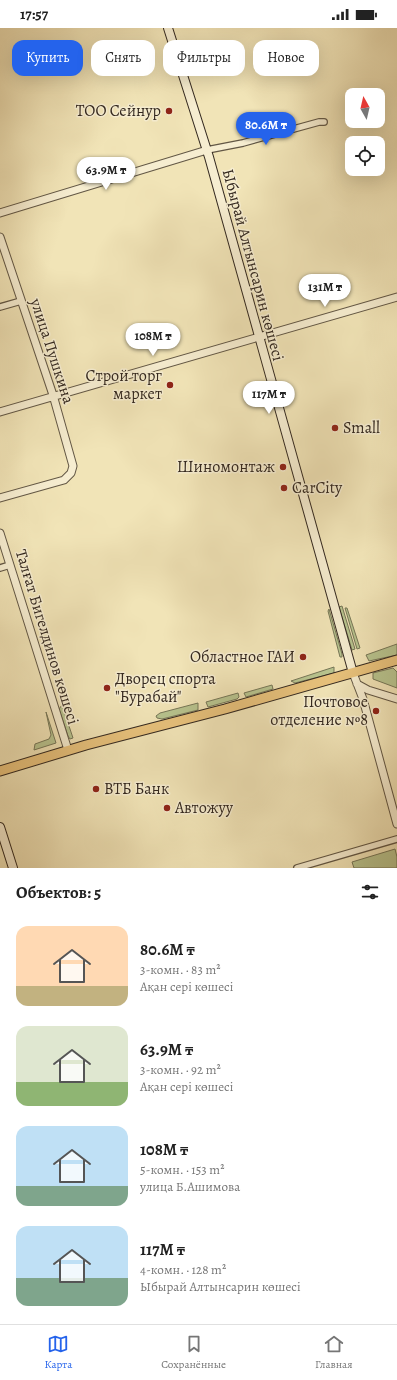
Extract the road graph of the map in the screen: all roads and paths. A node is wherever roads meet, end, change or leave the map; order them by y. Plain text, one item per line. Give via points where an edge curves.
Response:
1 (168, 28) edge
2 (324, 122) dead end
3 (207, 150) junction
4 (0, 213) edge
5 (0, 237) edge
6 (397, 297) edge
7 (21, 301) junction
8 (0, 307) edge
9 (258, 337) junction
10 (53, 395) junction
11 (0, 412) edge
12 (0, 498) edge
13 (0, 533) edge
14 (10, 565) junction
15 (0, 568) edge
16 (397, 660) edge
17 (353, 673) junction
18 (357, 684) junction
19 (397, 699) edge
20 (68, 750) junction
21 (0, 771) edge
22 (397, 824) edge
23 (0, 827) edge
24 (397, 840) edge
25 (13, 868) edge
26 (297, 868) edge

1 - 3 main road, Ыбырай Алтынсарин көшесі
2 - 3 street
3 - 4 street
3 - 9 main road, Ыбырай Алтынсарин көшесі
5 - 7 street, улица Пушкина
6 - 9 street
7 - 8 street
7 - 10 street, улица Пушкина
9 - 10 street
9 - 17 main road, Ыбырай Алтынсарин көшесі
10 - 11 street
10 - 12 street, улица Пушкина via 73,462 71,473 61,482
13 - 14 street, Талғат Бигелдинов көшесі
14 - 15 street
14 - 20 street, Талғат Бигелдинов көшесі
16 - 17 highway
17 - 18 street
17 - 20 highway
18 - 19 street
18 - 22 street
20 - 21 highway
23 - 25 main road
24 - 26 street

